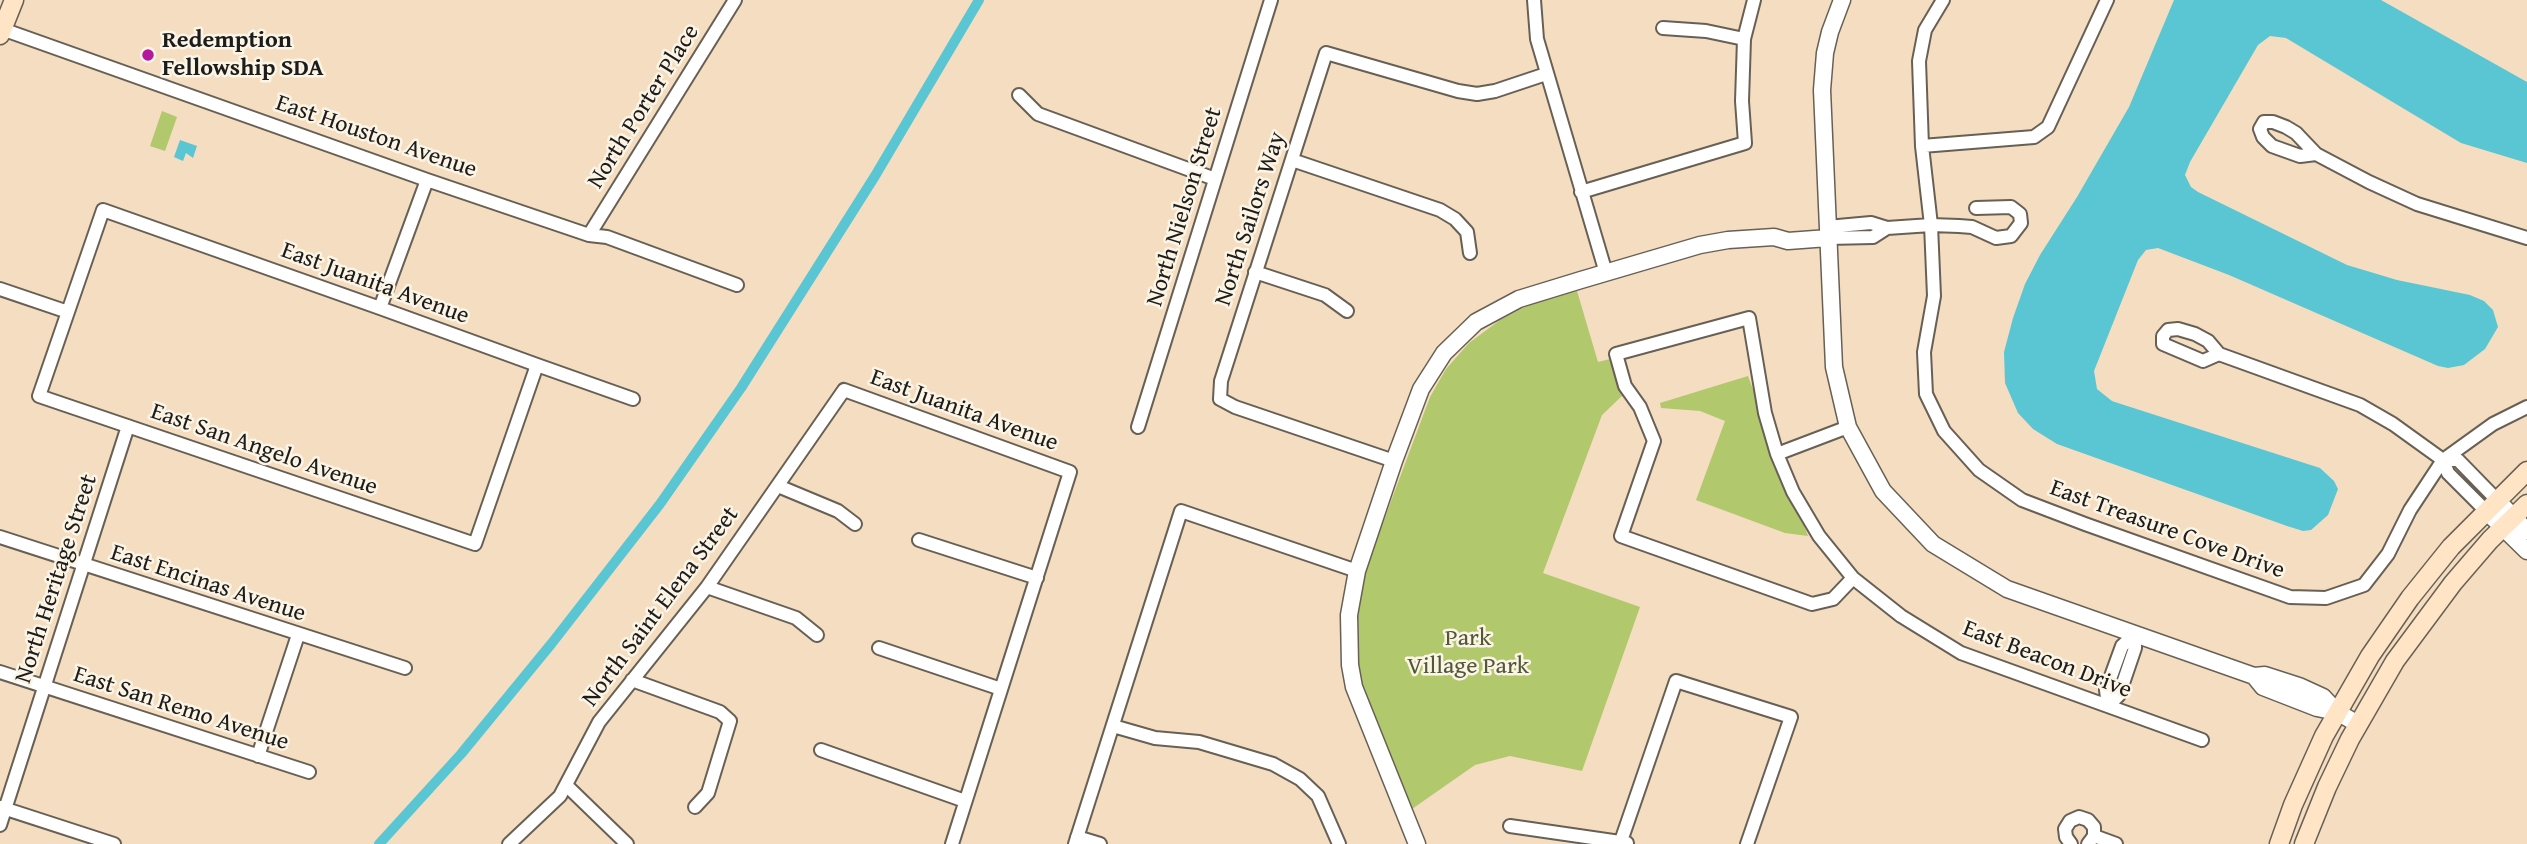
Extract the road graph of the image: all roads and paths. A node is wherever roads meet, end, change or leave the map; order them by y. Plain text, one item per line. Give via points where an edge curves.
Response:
1 (14, 0) edge
2 (735, 0) edge
3 (1271, 0) edge
4 (1534, 0) edge
5 (1754, 0) edge
6 (1842, 0) edge
7 (1943, 0) edge
8 (2107, 0) edge
9 (1663, 29) dead end
10 (1, 31) edge
11 (1744, 39) junction
12 (1546, 74) junction
13 (1019, 95) dead end
14 (1922, 146) junction
15 (2316, 154) dead end
16 (1292, 160) junction
17 (1215, 179) junction
18 (427, 180) junction
19 (1581, 192) junction
20 (1976, 208) dead end
21 (1931, 225) junction
22 (1828, 233) junction
23 (589, 235) junction
24 (2527, 237) edge
25 (1470, 253) dead end
26 (1255, 272) junction
27 (1606, 273) junction
28 (737, 285) dead end
29 (0, 289) edge
30 (380, 308) junction
31 (1347, 311) dead end
32 (68, 312) junction
33 (2218, 354) dead end
34 (537, 365) junction
35 (844, 390) joint
36 (633, 399) dead end
37 (2527, 407) edge
38 (128, 426) junction
39 (1139, 427) dead end
40 (1849, 427) junction
41 (1777, 454) junction
42 (2443, 460) junction
43 (1394, 461) junction
44 (2527, 471) edge
45 (778, 486) junction
46 (2527, 504) edge
47 (2491, 505) junction
48 (2508, 523) junction
49 (855, 524) dead end
50 (2527, 531) edge
51 (0, 537) edge
52 (919, 540) dead end
53 (2527, 551) edge
54 (83, 565) junction
55 (1357, 571) junction
56 (1037, 578) junction
57 (1853, 578) junction
58 (706, 587) junction
59 (2135, 634) junction
60 (298, 635) junction
61 (817, 635) dead end
62 (879, 648) dead end
63 (405, 668) dead end
64 (0, 671) edge
65 (632, 680) junction
66 (45, 686) junction
67 (1001, 689) junction
68 (2108, 706) junction
69 (2337, 712) junction
70 (2358, 724) junction
71 (1113, 726) junction
72 (2202, 740) dead end
73 (821, 750) dead end
74 (258, 756) junction
75 (309, 772) dead end
76 (567, 786) junction
77 (965, 801) junction
78 (695, 807) dead end
79 (3, 808) edge
80 (0, 825) edge
81 (1510, 826) dead end
82 (2091, 840) edge
83 (1076, 841) edge
84 (515, 842) edge
85 (1623, 843) edge
86 (114, 844) edge
87 (626, 844) edge
88 (952, 844) edge
89 (1100, 844) edge
90 (1339, 844) edge
91 (1417, 844) edge
92 (1746, 844) edge
93 (2071, 844) edge
94 (2116, 844) edge
95 (2279, 844) edge
96 (2304, 844) edge

1 - 10 main road
2 - 23 street, North Porter Place
3 - 17 street, North Nielson Street
4 - 12 street via 1533,16
5 - 11 street
6 - 22 street via 1822,71
7 - 14 street, East Treasure Cove Drive via 1925,30 1919,61
8 - 14 street via 2048,127 2034,136
9 - 11 street
10 - 18 street, East Houston Avenue
11 - 19 street via 1745,143
12 - 16 street, North Sailors Way via 1478,93 1326,53
12 - 19 street
13 - 17 street via 1038,114
14 - 21 street, East Treasure Cove Drive
15 - 24 street via 2417,204
16 - 25 street via 1440,210 1467,232
16 - 26 street, North Sailors Way
17 - 39 street, North Nielson Street
18 - 23 street, East Houston Avenue
18 - 30 street
19 - 27 street
20 - 21 street via 2011,207 2020,214 2021,223 2011,236 1996,238 1972,227
21 - 22 street via 1887,228 1873,237
21 - 42 street, East Treasure Cove Drive via 1934,296 1924,352 1926,394 1944,431 1979,470 2022,500 2290,597 2326,598 2364,585 2388,554
22 - 27 street via 1788,241 1773,237 1713,243
22 - 40 street via 1834,367
23 - 28 street, East Houston Avenue via 607,237
26 - 31 street via 1325,295
26 - 43 street, North Sailors Way via 1220,399
27 - 43 street via 1519,299 1476,321 1444,354 1420,389
29 - 32 street
30 - 32 street, East Juanita Avenue via 103,210
30 - 34 street, East Juanita Avenue
32 - 38 street, East San Angelo Avenue via 39,396
33 - 42 street via 2360,405
34 - 36 street, East Juanita Avenue
34 - 38 street, East San Angelo Avenue via 475,544
35 - 45 street, North Saint Elena Street
35 - 56 street, East Juanita Avenue via 1070,472
37 - 42 street, East Treasure Cove Drive via 2493,424
38 - 54 street, North Heritage Street
40 - 41 street
40 - 59 street via 1883,491 1933,544 2007,589
41 - 57 street, East Beacon Drive via 1819,536
41 - 57 street, East Beacon Drive via 1765,414 1749,318 1616,354 1625,386 1654,441 1620,536 1812,604 1833,599
42 - 47 street via 2448,473
43 - 55 street
44 - 47 main road
45 - 49 street via 838,511
45 - 58 street, North Saint Elena Street
46 - 48 main road
47 - 48 street
47 - 69 main road via 2410,598
48 - 50 street
48 - 53 street
48 - 70 main road via 2433,608
51 - 54 street, East Encinas Avenue
52 - 56 street
54 - 60 street, East Encinas Avenue
54 - 66 street, North Heritage Street
55 - 71 street via 1181,511
55 - 91 street via 1349,615 1354,687
56 - 67 street
57 - 68 street, East Beacon Drive via 1901,616 1961,653
58 - 61 street via 796,618
58 - 65 street, North Saint Elena Street
59 - 68 street via 2122,646 2106,690
59 - 69 street via 2254,676 2263,687 2316,708
60 - 63 street, East Encinas Avenue
60 - 74 street
62 - 67 street
64 - 66 street, East San Remo Avenue
65 - 76 street, North Saint Elena Street via 599,722
65 - 78 street via 720,712 730,720 708,793
66 - 74 street, East San Remo Avenue
66 - 79 street, North Heritage Street
67 - 77 street
68 - 72 street, East Beacon Drive
69 - 70 street
69 - 95 main road
70 - 96 main road
71 - 83 street
71 - 90 street via 1155,738 1199,742 1273,764 1318,796
73 - 77 street
74 - 75 street, East San Remo Avenue
76 - 84 street, North Saint Elena Street
76 - 87 street
77 - 88 street
79 - 80 street, North Heritage Street
79 - 86 street
81 - 85 street
82 - 93 street via 2091,823 2074,818 2065,829
82 - 94 street
83 - 89 street
85 - 92 street via 1676,681 1791,718

